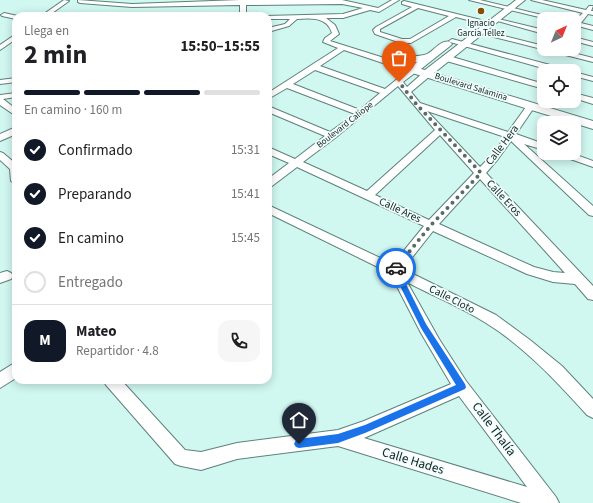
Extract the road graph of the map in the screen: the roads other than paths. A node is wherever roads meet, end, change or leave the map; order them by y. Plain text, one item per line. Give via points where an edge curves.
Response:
1 (167, 0) edge
2 (172, 0) edge
3 (258, 0) edge
4 (396, 0) edge
5 (472, 0) edge
6 (505, 0) edge
7 (521, 0) edge
8 (534, 0) edge
9 (589, 0) edge
10 (66, 1) dead end
11 (212, 1) edge
12 (593, 1) edge
13 (80, 2) dead end
14 (243, 2) edge
15 (273, 3) junction
16 (284, 3) edge
17 (404, 3) dead end
18 (183, 4) junction
19 (593, 4) edge
20 (142, 5) junction
21 (418, 6) junction
22 (497, 6) junction
23 (370, 8) junction
24 (510, 9) junction
25 (50, 12) edge
26 (138, 12) edge
27 (590, 12) edge
28 (4, 15) dead end
29 (455, 15) junction
30 (537, 15) edge
31 (12, 16) edge
32 (285, 17) junction
33 (295, 17) junction
34 (320, 17) junction
35 (272, 18) edge
36 (496, 19) junction
37 (479, 20) junction
38 (581, 20) edge
39 (581, 26) edge
40 (593, 28) edge
41 (272, 29) edge
42 (537, 30) edge
43 (480, 32) junction
44 (12, 39) edge
45 (452, 41) junction
46 (581, 41) edge
47 (464, 44) junction
48 (593, 44) edge
49 (537, 46) edge
50 (0, 48) edge
51 (343, 48) junction
52 (543, 56) edge
53 (550, 56) edge
54 (558, 56) edge
55 (428, 58) junction
56 (593, 60) edge
57 (386, 61) junction
58 (442, 61) junction
59 (499, 64) junction
60 (556, 64) edge
61 (314, 67) junction
62 (411, 71) junction
63 (425, 75) junction
64 (581, 76) edge
65 (593, 79) edge
66 (12, 80) edge
67 (0, 82) edge
68 (399, 82) junction
69 (452, 82) junction
70 (537, 83) edge
71 (287, 84) junction
72 (386, 92) junction
73 (407, 92) junction
74 (272, 94) edge
75 (12, 96) edge
76 (0, 97) edge
77 (581, 97) edge
78 (0, 101) edge
79 (593, 101) edge
80 (417, 105) junction
81 (12, 109) edge
82 (529, 109) junction
83 (272, 111) edge
84 (358, 116) junction
85 (552, 116) edge
86 (367, 123) dead end
87 (581, 125) edge
88 (593, 125) edge
89 (593, 129) edge
90 (440, 130) junction
91 (12, 132) edge
92 (332, 136) junction
93 (510, 136) junction
94 (0, 138) edge
95 (537, 145) edge
96 (272, 152) edge
97 (0, 155) edge
98 (581, 160) edge
99 (296, 163) junction
100 (593, 164) edge
101 (12, 165) edge
102 (481, 173) junction
103 (272, 181) edge
104 (368, 196) junction
105 (272, 210) edge
106 (593, 212) edge
107 (431, 225) junction
108 (395, 270) junction
109 (578, 279) junction
110 (593, 295) edge
111 (12, 372) edge
112 (0, 381) edge
113 (115, 384) edge
114 (462, 387) junction
115 (593, 410) edge
116 (338, 438) junction
117 (549, 503) edge

1 - 20 street
2 - 18 street
3 - 15 street
4 - 23 street via 378,10
5 - 22 street
6 - 22 street, Boulevard Calíope
7 - 24 street
8 - 27 street
9 - 12 street
10 - 25 street
11 - 14 street
11 - 18 street
13 - 20 street
14 - 15 street
15 - 16 street
16 - 23 street via 342,2
16 - 32 street
17 - 21 street
18 - 20 street
19 - 27 street
20 - 26 street
21 - 29 street
21 - 29 street via 378,28 377,33 401,41 411,41
22 - 24 street
22 - 37 street, Boulevard Calíope
23 - 34 street via 348,16
24 - 30 street
24 - 36 street
27 - 38 street
28 - 31 street
29 - 37 street
32 - 33 street
32 - 35 street
33 - 34 street
33 - 41 street via 286,25
34 - 51 street, Boulevard Salamina via 333,26 336,34 326,42
36 - 42 street
36 - 43 street
37 - 45 street, Boulevard Calíope
39 - 40 street
43 - 47 street
43 - 49 street
44 - 50 street
45 - 47 street
45 - 55 street, Boulevard Calíope
46 - 48 street
47 - 58 street
47 - 59 street
51 - 57 street, Boulevard Salamina
51 - 61 street
52 - 59 street
53 - 60 street
54 - 56 street
55 - 57 street
55 - 62 street, Boulevard Calíope
57 - 62 street, Boulevard Salamina
58 - 59 street
58 - 63 street
58 - 69 street via 443,72
59 - 70 street
61 - 71 street
61 - 72 street
62 - 63 street, Boulevard Salamina
62 - 68 street, Boulevard Calíope
63 - 69 street, Boulevard Salamina
63 - 73 street
63 - 82 street, Boulevard Salamina
64 - 65 street
66 - 67 street
68 - 72 street, Boulevard Calíope
68 - 73 street, Calle Eros
69 - 88 street, Boulevard Salamina
71 - 74 street
71 - 84 street
72 - 84 street, Boulevard Calíope
73 - 80 street, Calle Eros
75 - 76 street
77 - 79 street
78 - 81 street
80 - 90 street, Calle Eros
80 - 93 street
82 - 85 street, Boulevard Salamina
82 - 93 street, Calle Hera
83 - 92 street
84 - 86 street
84 - 92 street, Boulevard Calíope
87 - 89 street, Boulevard Salamina
90 - 102 street, Calle Eros
90 - 104 street
91 - 94 street
92 - 99 street, Boulevard Calíope
93 - 95 street
93 - 102 street, Calle Hera
93 - 106 street
96 - 99 street, Calle Ares
97 - 101 street
98 - 100 street
99 - 103 street, Boulevard Calíope
99 - 104 street, Calle Ares
102 - 107 street, Calle Hera
102 - 109 street, Calle Eros
104 - 107 street, Calle Ares
105 - 108 street, Calle Cloto
107 - 108 street, Calle Hera
107 - 109 street, Calle Ares via 531,271 552,277
108 - 114 street, Calle Thalía via 424,326
108 - 115 street, Calle Cloto via 491,319 508,331 557,371
109 - 110 street, Calle Eros
111 - 112 street
113 - 116 street, Calle Hades via 181,458 201,461 237,451
114 - 116 street
114 - 117 street, Calle Thalía
116 - 117 street, Calle Hades

